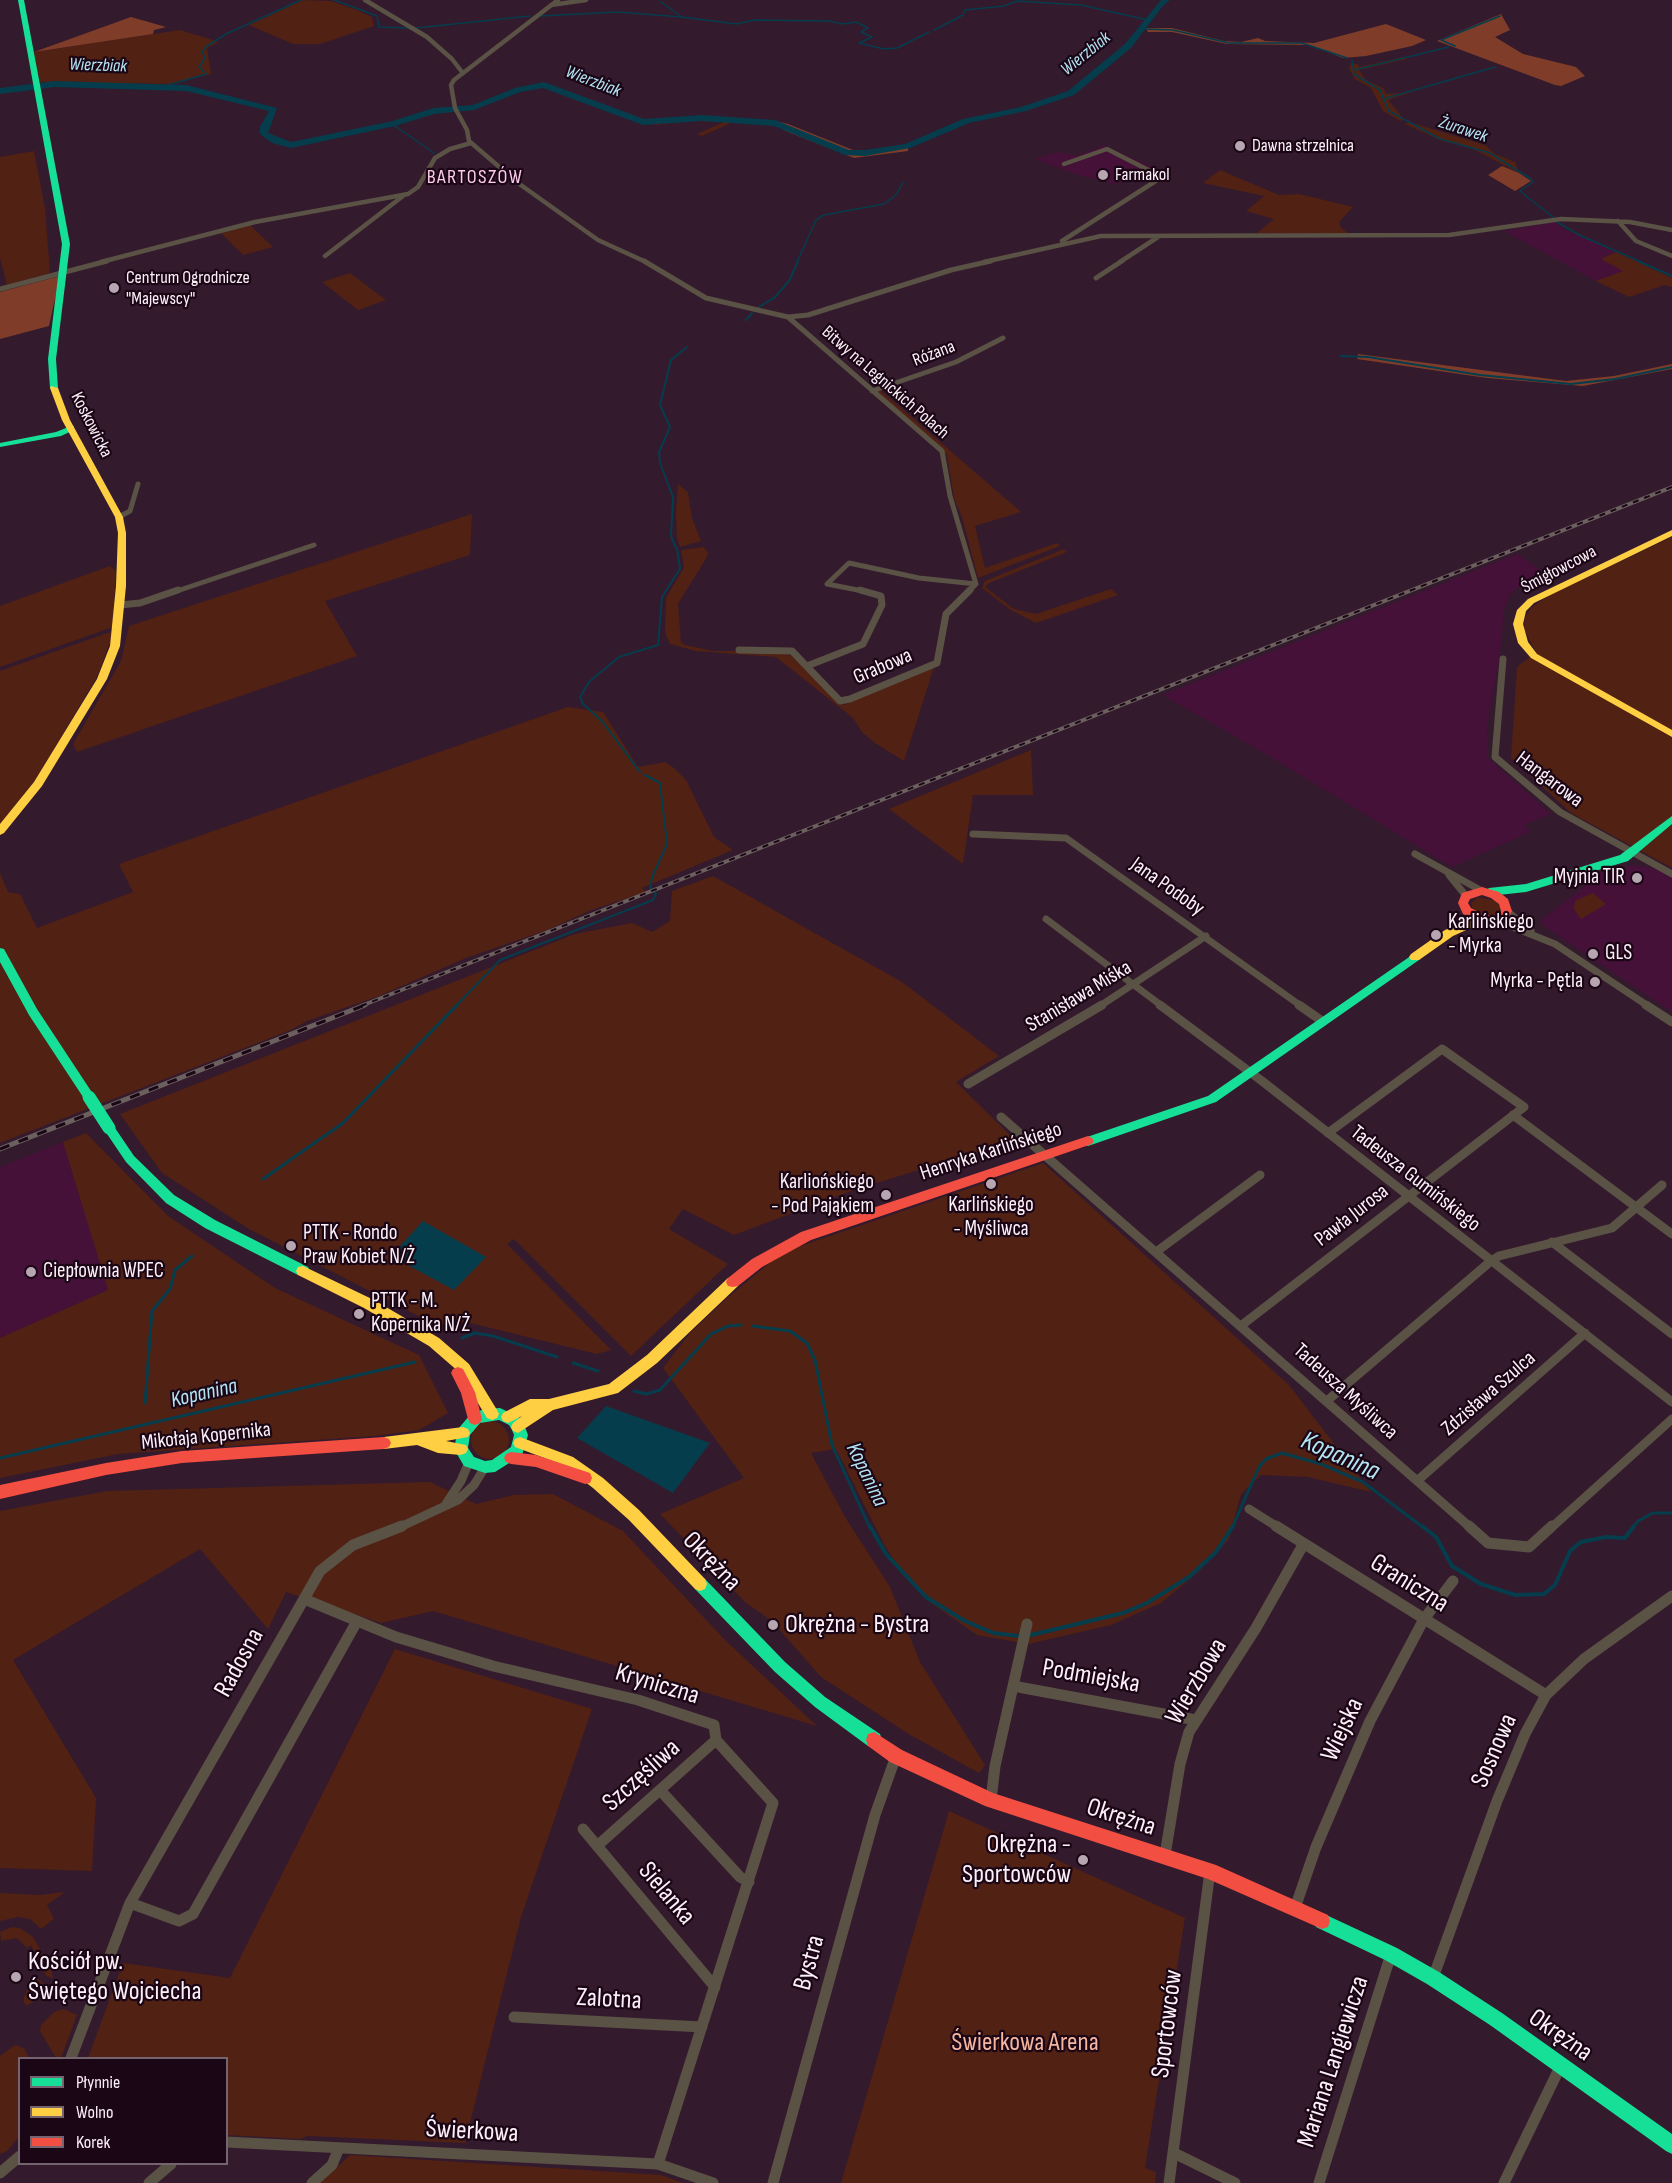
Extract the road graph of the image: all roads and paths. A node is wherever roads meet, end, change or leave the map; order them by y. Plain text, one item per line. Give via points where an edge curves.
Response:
1 (21, 0) edge
2 (365, 0) edge
3 (558, 0) edge
4 (586, 0) edge
5 (551, 5) junction
6 (462, 72) junction
7 (471, 143) junction
8 (1064, 164) dead end
9 (404, 195) junction
10 (1618, 221) junction
11 (1672, 230) edge
12 (1160, 236) junction
13 (1061, 244) junction
14 (326, 255) dead end
15 (1672, 256) edge
16 (64, 272) junction
17 (1096, 278) dead end
18 (0, 289) edge
19 (788, 317) junction
20 (1003, 338) dead end
21 (872, 391) junction
22 (71, 429) junction
23 (57, 431) junction
24 (0, 440) edge
25 (0, 445) edge
26 (138, 484) dead end
27 (119, 518) junction
28 (1672, 533) edge
29 (314, 545) dead end
30 (976, 584) junction
31 (120, 605) junction
32 (739, 650) dead end
33 (1503, 659) dead end
34 (807, 666) junction
35 (1672, 734) edge
36 (1672, 819) edge
37 (0, 831) edge
38 (973, 834) dead end
39 (1632, 852) junction
40 (1415, 854) dead end
41 (1672, 874) edge
42 (1449, 875) junction
43 (1526, 888) junction
44 (1485, 892) junction
45 (1466, 896) junction
46 (1506, 908) junction
47 (1466, 909) junction
48 (1046, 919) dead end
49 (1480, 919) junction
50 (1495, 920) junction
51 (1449, 933) junction
52 (1533, 934) junction
53 (1206, 936) junction
54 (0, 952) edge
55 (1134, 986) junction
56 (1322, 1021) junction
57 (1672, 1022) edge
58 (1251, 1072) junction
59 (968, 1084) dead end
60 (1513, 1115) junction
61 (1001, 1117) dead end
62 (1328, 1133) junction
63 (1046, 1154) junction
64 (1260, 1175) dead end
65 (1662, 1185) dead end
66 (1407, 1196) junction
67 (1636, 1208) junction
68 (1672, 1234) edge
69 (1552, 1242) junction
70 (1156, 1252) junction
71 (1491, 1261) junction
72 (1242, 1325) junction
73 (1585, 1333) junction
74 (1672, 1334) edge
75 (448, 1356) junction
76 (1328, 1400) junction
77 (1672, 1402) edge
78 (549, 1405) junction
79 (492, 1414) junction
80 (508, 1416) junction
81 (475, 1419) junction
82 (1672, 1419) edge
83 (518, 1427) junction
84 (462, 1433) junction
85 (419, 1440) junction
86 (520, 1443) junction
87 (461, 1449) junction
88 (511, 1458) junction
89 (469, 1462) junction
90 (485, 1467) junction
91 (1417, 1482) junction
92 (598, 1483) junction
93 (0, 1492) edge
94 (446, 1504) junction
95 (1249, 1509) dead end
96 (1303, 1545) junction
97 (1453, 1581) dead end
98 (1672, 1596) edge
99 (304, 1599) junction
100 (1424, 1619) junction
101 (356, 1623) junction
102 (1027, 1624) dead end
103 (1013, 1686) junction
104 (1546, 1695) junction
105 (1196, 1720) junction
106 (717, 1740) junction
107 (896, 1756) junction
108 (660, 1790) junction
109 (991, 1800) junction
110 (584, 1829) dead end
111 (597, 1846) junction
112 (1165, 1855) junction
113 (1210, 1871) junction
114 (748, 1882) junction
115 (130, 1903) junction
116 (1295, 1908) junction
117 (1391, 1954) junction
118 (1433, 1978) junction
119 (715, 1987) junction
120 (514, 2018) dead end
121 (702, 2027) junction
122 (71, 2057) edge
123 (1562, 2064) junction
124 (228, 2142) edge
125 (1672, 2145) edge
126 (339, 2148) junction
127 (1174, 2152) junction
128 (18, 2158) edge
129 (658, 2164) junction
130 (169, 2165) edge
131 (0, 2173) edge
132 (149, 2183) edge
133 (312, 2183) edge
134 (713, 2183) edge
135 (773, 2183) edge
136 (1169, 2183) edge
137 (1235, 2183) edge
138 (1319, 2183) edge
139 (1504, 2183) edge

1 - 16 street, Koskowicka via 63,219
2 - 6 street via 427,37
3 - 5 street
4 - 5 street
5 - 6 street
6 - 7 street via 451,85 456,110
7 - 9 street via 451,148 435,158 417,188
7 - 19 street via 518,183 598,240 642,260 706,298
8 - 13 street via 1107,149 1162,177
9 - 14 street
9 - 16 street via 255,222
10 - 11 street
10 - 12 street via 1561,219 1449,235
10 - 15 street via 1636,241
12 - 13 street via 1101,236
12 - 17 street
13 - 19 street via 951,270 818,312
16 - 18 street
16 - 22 street, Koskowicka via 52,376 56,397
19 - 21 street, Bitwy na Legnickich Polach
20 - 21 street, Różana via 956,362
21 - 30 street, Bitwy na Legnickich Polach via 942,451 950,496
22 - 23 street
22 - 27 street, Koskowicka
23 - 24 street
23 - 25 street
26 - 27 street via 130,511
27 - 31 street, Koskowicka
28 - 35 street, Śmigłowcowa via 1531,601 1522,610 1518,624 1523,643 1534,656
29 - 31 street via 140,603
30 - 34 street, Grabowa via 946,614 937,663 840,701
30 - 34 street via 919,578 849,563 827,584 875,593 881,596 882,605 863,644
31 - 37 street, Koskowicka via 115,646 102,679 38,784
32 - 34 street via 792,651
33 - 39 street, Hangarowa via 1495,757 1560,812
36 - 39 street
38 - 53 street, Jana Podoby via 1066,838
39 - 41 street, Hangarowa
39 - 43 street via 1619,860
40 - 42 street
42 - 44 street
42 - 45 street
43 - 44 street
43 - 46 street
44 - 45 street
44 - 46 street via 1500,898
45 - 47 street
46 - 50 street via 1503,917
46 - 52 street
47 - 49 street
47 - 51 street, Henryka Karlińskiego
48 - 55 street, Tadeusza Gumińskiego
49 - 50 street
49 - 51 street, Henryka Karlińskiego
50 - 52 street
51 - 56 street, Henryka Karlińskiego
52 - 57 street via 1564,949
53 - 55 street, Stanisława Miśka
53 - 56 street, Jana Podoby
54 - 75 street, bridge via 33,1012 130,1159 170,1199 210,1224 418,1330
55 - 58 street, Tadeusza Gumińskiego
55 - 59 street, Stanisława Miśka
56 - 58 street, Henryka Karlińskiego
58 - 62 street, Tadeusza Gumińskiego
58 - 63 street, Henryka Karlińskiego via 1202,1104
60 - 62 street via 1524,1107 1442,1048
60 - 66 street, Pawła Jurosa
60 - 67 street
61 - 63 street, Tadeusza Myśliwca
62 - 66 street, Tadeusza Gumińskiego
63 - 70 street, Tadeusza Myśliwca
63 - 78 street, Henryka Karlińskiego via 806,1236 757,1263 720,1292 652,1359 613,1389
64 - 70 street
65 - 67 street
66 - 71 street, Tadeusza Gumińskiego
66 - 72 street, Pawła Jurosa
67 - 68 street
67 - 69 street via 1602,1233
69 - 71 street
69 - 74 street
70 - 72 street, Tadeusza Myśliwca
71 - 73 street, Tadeusza Gumińskiego
71 - 76 street
72 - 76 street, Tadeusza Myśliwca
73 - 77 street, Tadeusza Gumińskiego
73 - 91 street, Zdzisława Szulca
75 - 79 street via 464,1368
75 - 81 street via 465,1384
76 - 91 street, Tadeusza Myśliwca
78 - 80 street, Henryka Karlińskiego via 530,1405
78 - 83 street, Henryka Karlińskiego
79 - 80 street
79 - 81 street
80 - 83 street
81 - 84 street
82 - 91 street, Tadeusza Myśliwca via 1529,1547 1488,1544
83 - 86 street
84 - 85 street, Mikołaja Kopernika
84 - 87 street
85 - 87 street, Mikołaja Kopernika
85 - 93 street, Mikołaja Kopernika via 182,1457
86 - 88 street
86 - 92 street, Okrężna via 568,1461
87 - 89 street
88 - 90 street
88 - 92 street, Okrężna via 536,1461
89 - 90 street
89 - 94 street, Radosna
90 - 94 street, Radosna via 468,1492
92 - 107 street, Okrężna via 634,1515 780,1667 820,1702
94 - 99 street, Radosna via 415,1521 353,1545 320,1571
95 - 96 street, Graniczna
96 - 100 street, Graniczna
96 - 105 street, Wierzbowa via 1256,1628
97 - 100 street, Wiejska
98 - 104 street, Sosnowa via 1584,1659
99 - 101 street, Kryniczna
99 - 115 street, Radosna
100 - 104 street, Graniczna
100 - 116 street, Wiejska via 1371,1720 1316,1847
101 - 106 street, Kryniczna via 493,1666 638,1700 714,1725
101 - 115 street via 193,1914 179,1921
102 - 103 street, Podmiejska
103 - 105 street, Podmiejska
103 - 109 street, Podmiejska
104 - 118 street, Sosnowa via 1497,1801
105 - 112 street, Wierzbowa via 1180,1764
106 - 108 street, Szczęśliwa
106 - 114 street, Kryniczna via 773,1803
107 - 109 street, Okrężna
107 - 135 street, Bystra via 875,1815
108 - 111 street, Szczęśliwa
108 - 114 street
109 - 112 street, Okrężna
110 - 111 street, Sielanka
111 - 119 street, Sielanka
112 - 113 street, Okrężna
113 - 116 street, Okrężna
113 - 127 street, Sportowców
114 - 119 street, Kryniczna
115 - 122 street, Radosna
116 - 117 street, Okrężna
117 - 118 street, Okrężna
117 - 138 street, Mariana Langiewicza
118 - 123 street, Okrężna
119 - 121 street, Kryniczna
120 - 121 street, Zalotna
121 - 129 street, Kryniczna
123 - 125 street, Okrężna
123 - 139 street
124 - 126 street, Świerkowa
126 - 129 street, Świerkowa
126 - 133 street via 332,2165
127 - 136 street, Sportowców
127 - 137 street
128 - 131 street
129 - 134 street, Świerkowa
130 - 132 street

